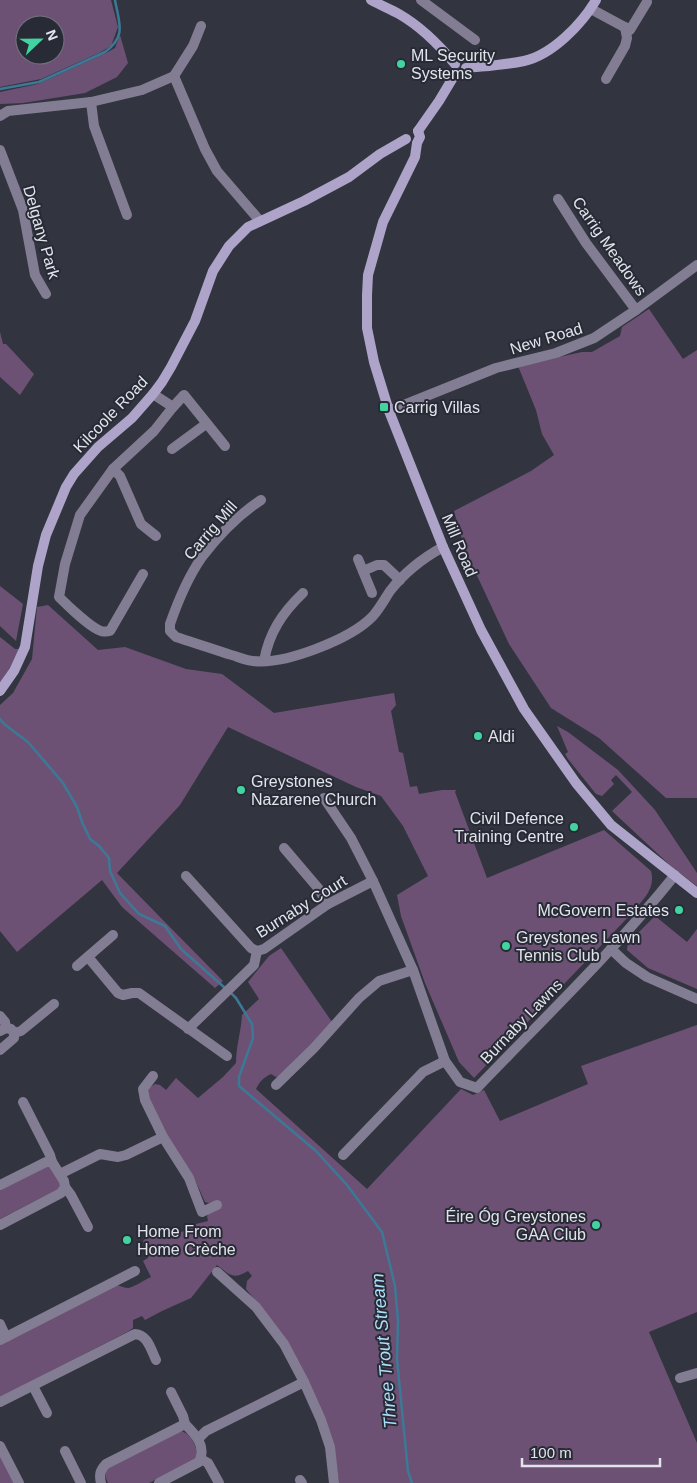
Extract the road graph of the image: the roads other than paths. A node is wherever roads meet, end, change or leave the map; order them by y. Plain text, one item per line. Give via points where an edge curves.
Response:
1 (371, 0) edge
2 (421, 0) edge
3 (647, 2) dead end
4 (594, 5) edge
5 (200, 26) dead end
6 (625, 27) junction
7 (475, 40) dead end
8 (455, 64) junction
9 (466, 68) junction
10 (174, 76) junction
11 (454, 76) junction
12 (606, 79) dead end
13 (91, 102) junction
14 (0, 116) edge
15 (418, 131) junction
16 (406, 139) junction
17 (417, 143) junction
18 (0, 150) edge
19 (558, 199) dead end
20 (128, 215) dead end
21 (260, 221) junction
22 (697, 265) edge
23 (46, 294) dead end
24 (636, 310) junction
25 (154, 394) junction
26 (173, 407) junction
27 (389, 411) junction
28 (206, 424) junction
29 (225, 446) dead end
30 (172, 448) dead end
31 (113, 470) junction
32 (261, 500) dead end
33 (156, 536) dead end
34 (443, 547) junction
35 (358, 559) dead end
36 (363, 571) junction
37 (143, 574) dead end
38 (400, 580) junction
39 (372, 593) dead end
40 (304, 594) dead end
41 (264, 661) junction
42 (0, 691) edge
43 (324, 798) dead end
44 (284, 848) dead end
45 (674, 875) junction
46 (186, 876) dead end
47 (373, 880) junction
48 (697, 893) edge
49 (328, 904) junction
50 (113, 935) dead end
51 (611, 949) junction
52 (257, 951) junction
53 (88, 956) junction
54 (77, 966) dead end
55 (413, 970) junction
56 (697, 999) edge
57 (54, 1004) dead end
58 (0, 1016) edge
59 (188, 1029) junction
60 (7, 1031) edge
61 (0, 1050) edge
62 (227, 1056) dead end
63 (444, 1061) junction
64 (153, 1076) dead end
65 (276, 1085) dead end
66 (23, 1102) dead end
67 (163, 1137) junction
68 (343, 1155) dead end
69 (52, 1162) junction
70 (60, 1174) junction
71 (0, 1185) edge
72 (65, 1187) junction
73 (217, 1206) dead end
74 (0, 1225) edge
75 (88, 1228) dead end
76 (135, 1271) dead end
77 (217, 1272) dead end
78 (0, 1324) edge
79 (3, 1338) edge
80 (156, 1360) dead end
81 (697, 1373) edge
82 (680, 1378) dead end
83 (304, 1382) junction
84 (33, 1386) junction
85 (171, 1392) dead end
86 (0, 1402) edge
87 (47, 1413) dead end
88 (184, 1424) junction
89 (199, 1438) junction
90 (0, 1446) edge
91 (65, 1451) dead end
92 (201, 1459) junction
93 (20, 1483) edge
94 (81, 1483) edge
95 (101, 1483) edge
96 (159, 1483) edge
97 (218, 1483) edge
98 (334, 1483) edge

1 - 8 main road via 401,15 428,36
2 - 7 street
3 - 6 street via 630,30
4 - 6 street
4 - 9 main road via 577,28 534,58
5 - 10 street via 193,46
6 - 12 street via 625,46
8 - 9 main road via 462,63
8 - 11 main road
9 - 11 main road via 463,76
10 - 13 street via 142,90
10 - 21 street via 217,172
11 - 15 main road
13 - 14 street via 8,111
13 - 20 street via 94,126
15 - 16 main road via 409,131
15 - 17 main road
16 - 17 main road via 411,144
16 - 21 main road, Kilcoole Road via 349,177
17 - 27 main road, Mill Road via 415,157 383,222 368,275 367,328
18 - 23 street, Delgany Park via 23,210 36,276
19 - 24 street, Carrig Meadows
21 - 25 main road, Kilcoole Road via 248,227 229,246 214,271 171,368
22 - 24 street, New Road
24 - 27 street, New Road via 594,338 556,353 496,368
25 - 26 street
25 - 42 main road, Kilcoole Road via 98,447 66,487 44,541 25,647
26 - 28 street via 184,395
26 - 31 street via 154,431
27 - 34 main road, Mill Road
28 - 29 street
28 - 30 street
31 - 33 street via 120,476 141,524
31 - 37 street via 80,515 59,597 102,632 110,631
32 - 41 street, Carrig Mill via 240,516 202,557 187,583 170,631 176,637 253,661
34 - 38 street, Carrig Mill via 431,553
34 - 45 main road, Mill Road via 481,630 546,743 611,825
35 - 36 street
36 - 38 street via 384,565
36 - 39 street
38 - 41 street, Carrig Mill via 371,618 353,631 317,649 289,658
40 - 41 street via 287,610 275,628
43 - 47 street, Burnaby Lawns via 351,838
44 - 49 street
45 - 48 main road, Mill Road
45 - 51 street, Burnaby Lawns
46 - 52 street, Burnaby Court
47 - 49 street, Burnaby Court
47 - 55 street, Burnaby Lawns
49 - 52 street, Burnaby Court
50 - 53 street
51 - 56 street via 647,977
51 - 63 street, Burnaby Lawns via 477,1088 460,1082
52 - 59 street via 254,965
53 - 54 street
53 - 59 street via 118,993 139,993
55 - 63 street, Burnaby Lawns
55 - 65 street via 379,981
57 - 60 street via 21,1031
58 - 60 street
59 - 62 street
60 - 61 street via 14,1038
63 - 68 street via 424,1072
64 - 67 street via 143,1089
66 - 69 street
67 - 70 street via 126,1155 100,1154
67 - 73 street via 189,1178 202,1212
69 - 70 street
69 - 71 street
70 - 72 street
72 - 74 street via 61,1193
72 - 75 street
76 - 79 street
77 - 83 street via 256,1307 284,1344
78 - 79 street
80 - 84 street via 148,1342 135,1334
81 - 82 street
83 - 89 street via 206,1431
83 - 98 street via 330,1447
84 - 86 street
84 - 87 street
85 - 88 street
88 - 89 street
88 - 95 street via 106,1464 101,1469
89 - 92 street
90 - 93 street
91 - 94 street
92 - 96 street
92 - 97 street via 208,1463

